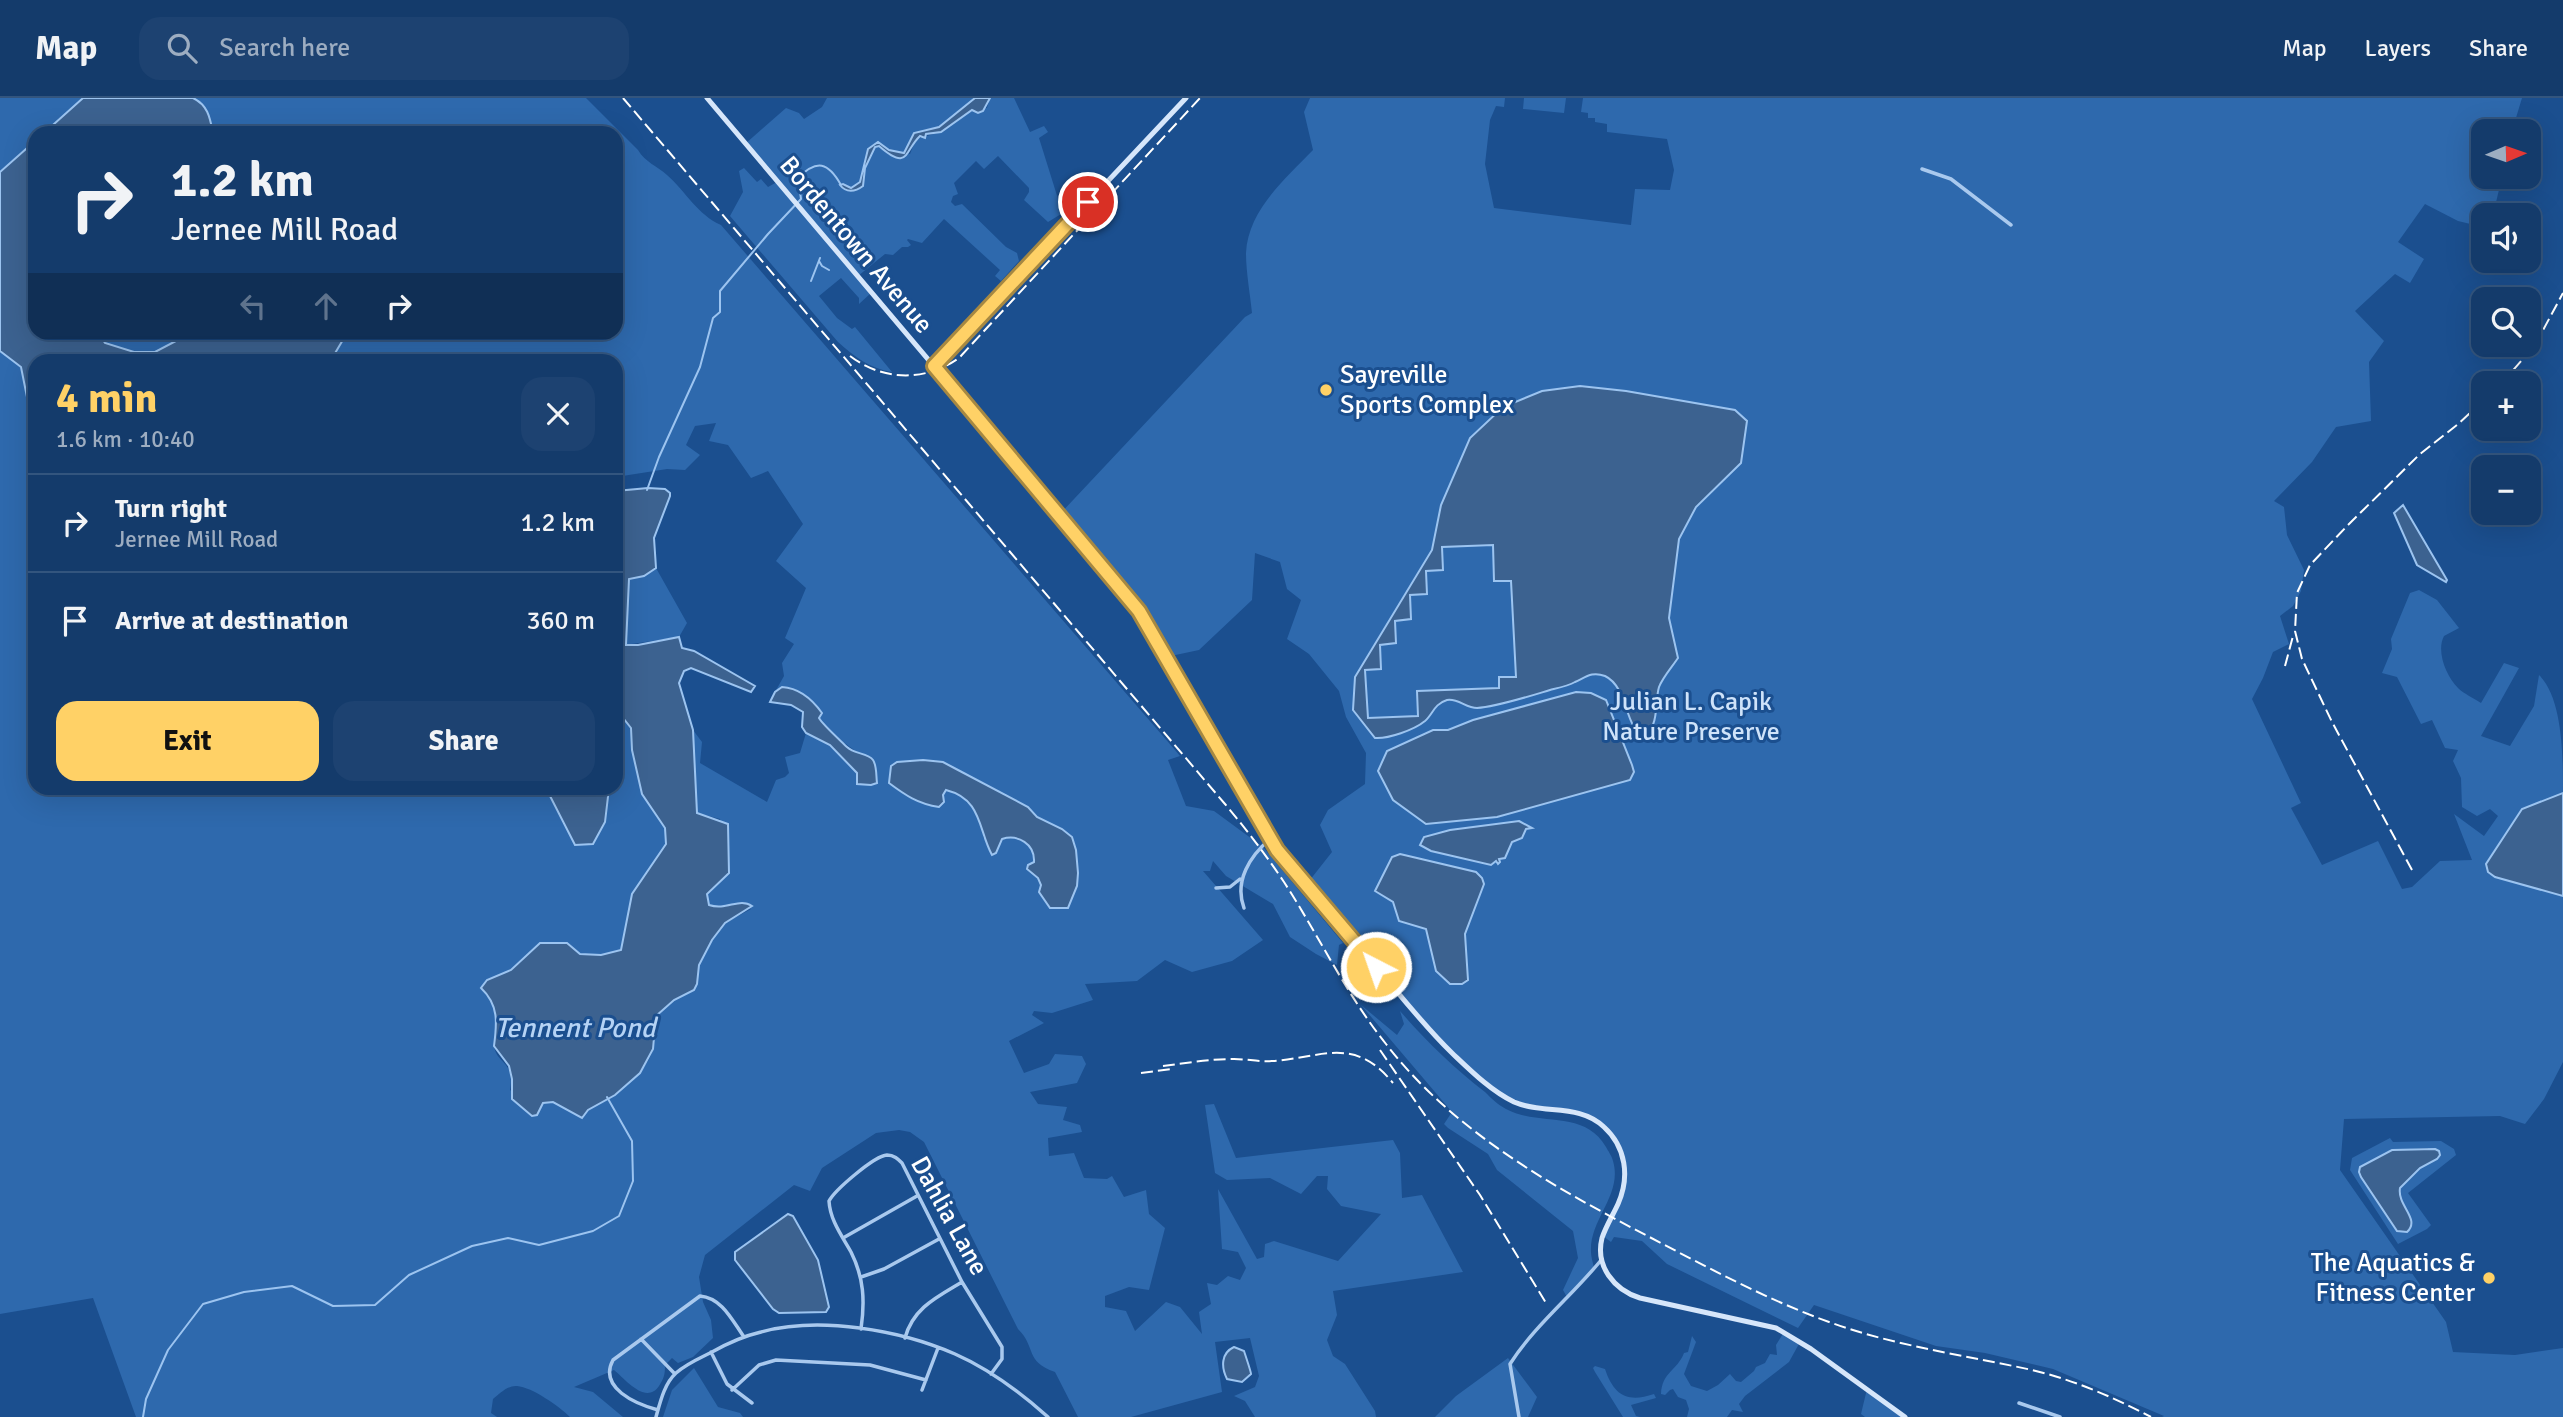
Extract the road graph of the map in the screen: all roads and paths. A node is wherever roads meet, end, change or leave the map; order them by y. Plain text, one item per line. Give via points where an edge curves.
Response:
1 (707, 98) edge
2 (1186, 98) edge
3 (1922, 169) dead end
4 (2011, 225) dead end
5 (934, 366) junction
6 (1270, 839) junction
7 (1242, 877) junction
8 (1216, 888) dead end
9 (1244, 908) dead end
10 (918, 1195) junction
11 (843, 1238) junction
12 (939, 1239) junction
13 (1602, 1259) junction
14 (861, 1277) junction
15 (962, 1282) junction
16 (861, 1329) junction
17 (744, 1336) junction
18 (905, 1338) junction
19 (642, 1339) junction
20 (938, 1348) junction
21 (711, 1352) junction
22 (675, 1374) junction
23 (991, 1374) junction
24 (926, 1380) junction
25 (732, 1390) junction
26 (922, 1391) dead end
27 (752, 1403) dead end
28 (2019, 1403) dead end
29 (658, 1410) junction
30 (656, 1417) edge
31 (1048, 1417) edge
32 (1519, 1417) edge
33 (1905, 1417) edge
34 (2060, 1417) edge

1 - 5 main road, Bordentown Avenue
2 - 5 main road
3 - 4 street via 1951,179
5 - 6 main road, Bordentown Avenue via 1139,611
6 - 7 street via 1250,860
6 - 13 main road, Bordentown Avenue via 1453,1054 1515,1102 1581,1113 1614,1137 1625,1165 1625,1185 1603,1236
7 - 8 street via 1230,887
7 - 9 street via 1239,895
10 - 11 street
10 - 11 street, Dahlia Lane via 897,1158 888,1155 876,1160 838,1188 829,1201
10 - 12 street, Dahlia Lane
11 - 14 street, Dahlia Lane
12 - 14 street
12 - 15 street, Dahlia Lane
13 - 32 street via 1510,1364
13 - 33 main road via 1613,1282 1632,1295 1776,1328
14 - 16 street, Dahlia Lane
15 - 18 street via 923,1306 908,1325
15 - 23 street, Dahlia Lane via 1002,1347 1002,1359
16 - 17 street via 792,1326
16 - 18 street
17 - 19 street via 720,1304 700,1296
17 - 21 street
18 - 20 street
19 - 22 street
19 - 29 street via 613,1360 610,1380 634,1401
20 - 23 street
20 - 24 street
21 - 22 street
21 - 25 street
22 - 29 street
23 - 31 street
24 - 25 street via 870,1365 776,1360 759,1365
24 - 26 street
25 - 27 street
28 - 34 street
29 - 30 street

